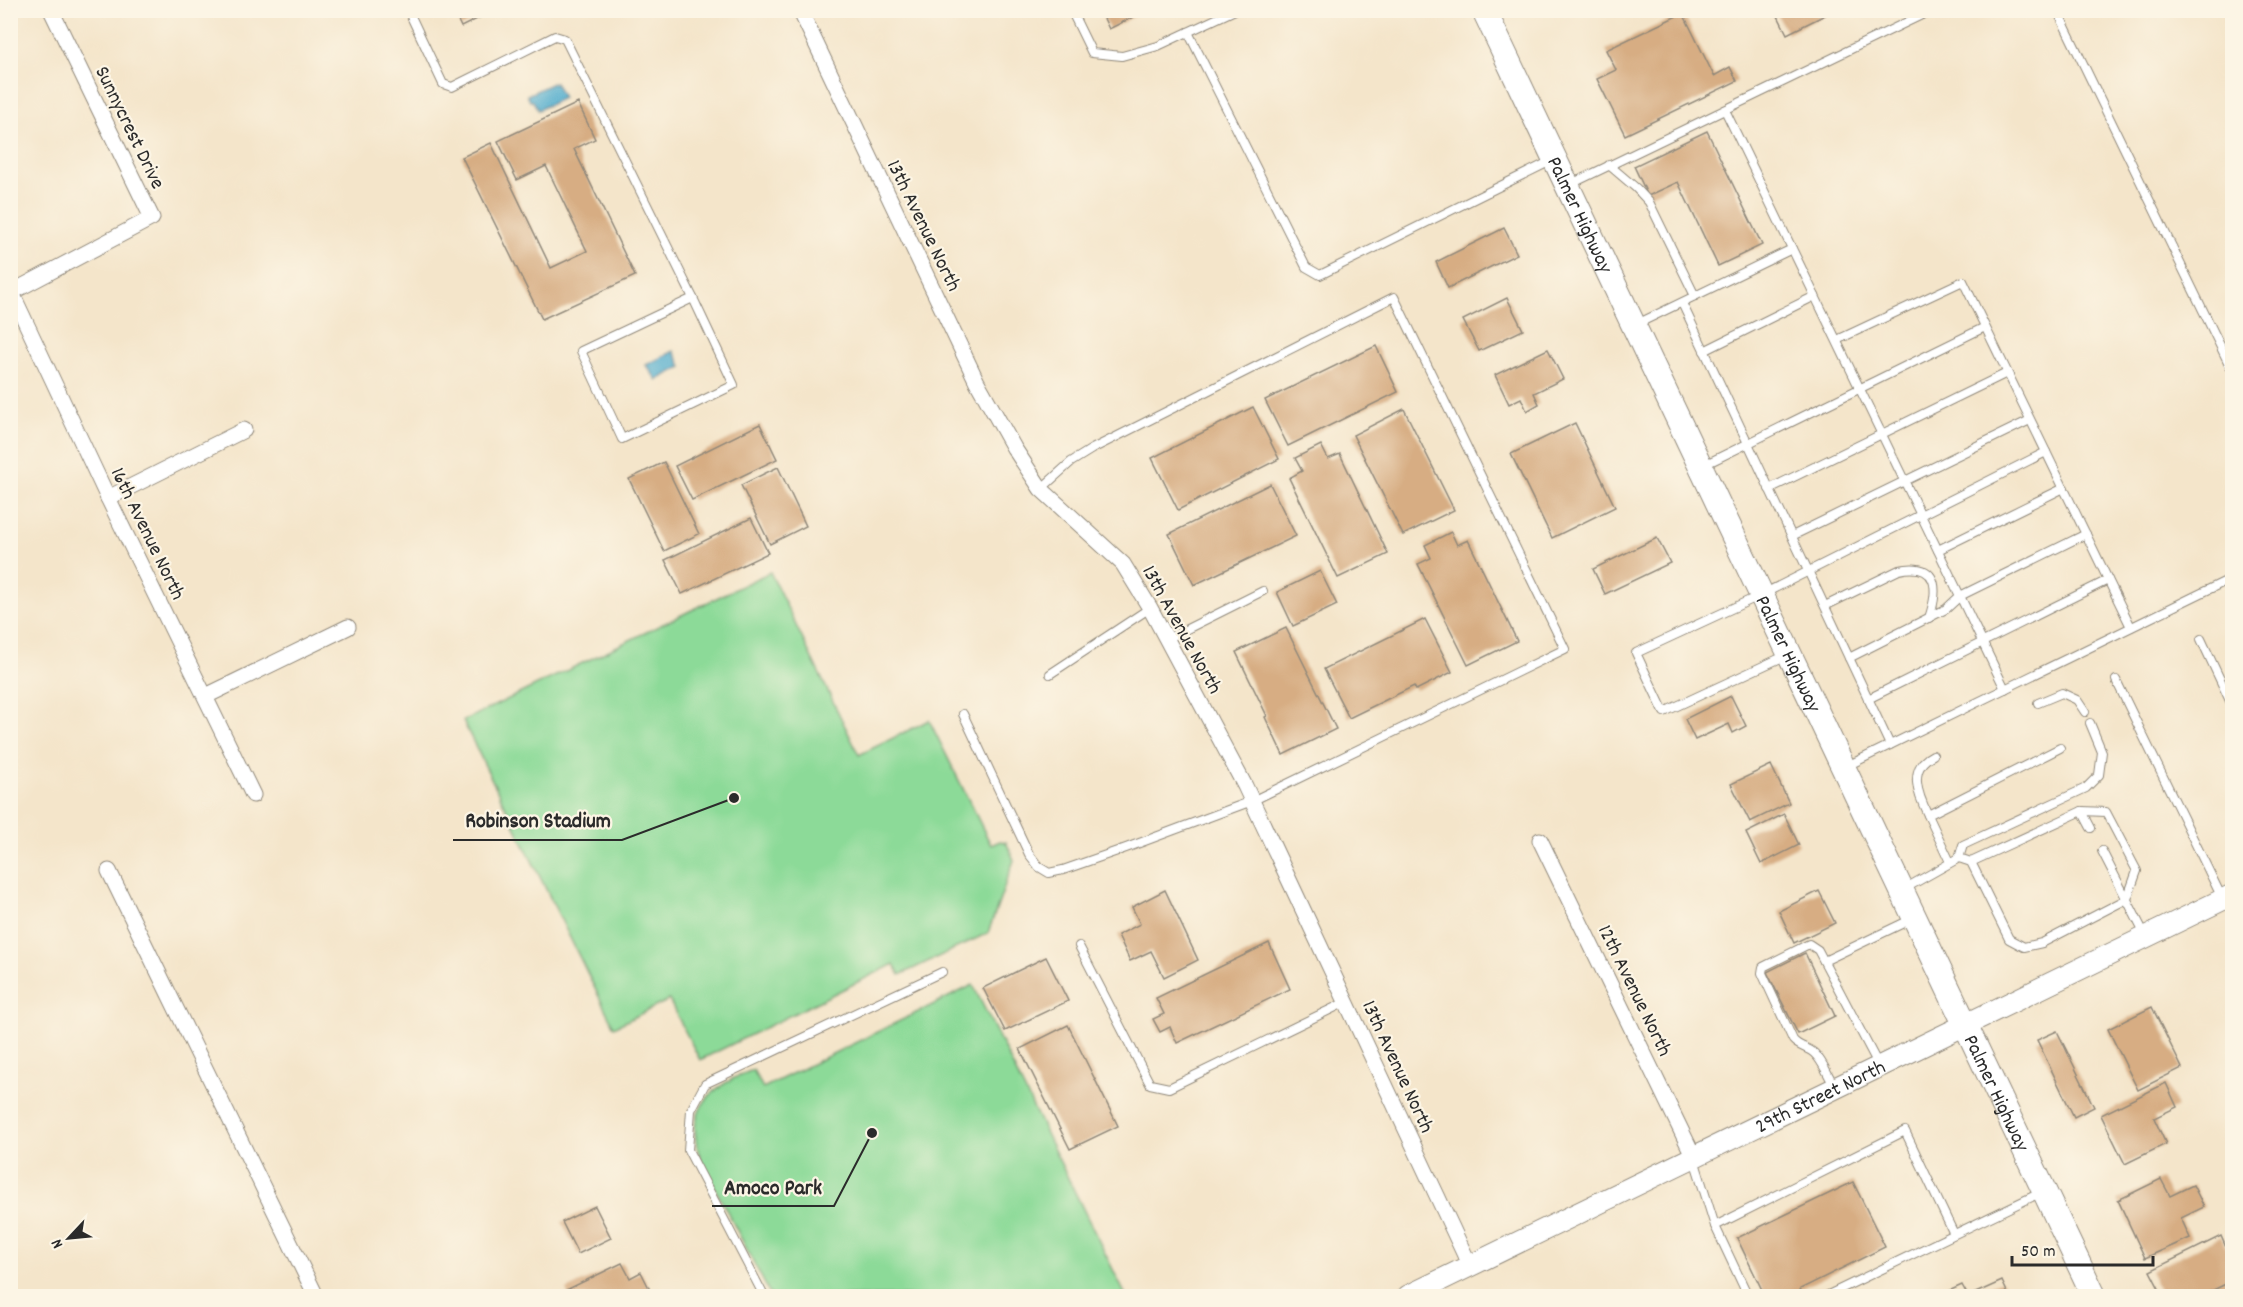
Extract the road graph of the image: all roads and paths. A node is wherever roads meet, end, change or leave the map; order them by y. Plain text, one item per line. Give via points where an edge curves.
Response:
1 (51, 10) edge
2 (408, 10) edge
3 (800, 10) edge
4 (1071, 10) edge
5 (1235, 10) edge
6 (1484, 10) edge
7 (1932, 10) edge
8 (2056, 10) edge
9 (1188, 32) junction
10 (1725, 110) junction
11 (1555, 160) junction
12 (1610, 165) junction
13 (1567, 186) junction
14 (1792, 249) junction
15 (11, 290) edge
16 (1695, 296) junction
17 (1815, 296) junction
18 (693, 298) junction
19 (1682, 303) junction
20 (1634, 326) junction
21 (1985, 327) junction
22 (1837, 340) junction
23 (1704, 351) junction
24 (2232, 370) edge
25 (2007, 373) junction
26 (1860, 388) junction
27 (2030, 420) junction
28 (244, 430) dead end
29 (1882, 434) junction
30 (1748, 444) junction
31 (2046, 452) junction
32 (1700, 467) junction
33 (1905, 481) junction
34 (2064, 488) junction
35 (1041, 489) junction
36 (1769, 489) junction
37 (108, 498) junction
38 (1921, 515) junction
39 (2086, 534) junction
40 (1791, 536) junction
41 (1938, 550) junction
42 (1808, 572) junction
43 (2108, 580) junction
44 (2232, 589) edge
45 (1263, 591) dead end
46 (1761, 595) junction
47 (1960, 596) junction
48 (1825, 606) junction
49 (1150, 608) junction
50 (1929, 618) junction
51 (348, 627) dead end
52 (2131, 627) junction
53 (1167, 639) junction
54 (2201, 639) dead end
55 (1983, 642) junction
56 (1789, 654) junction
57 (1849, 658) junction
58 (1050, 674) dead end
59 (2116, 680) dead end
60 (2006, 689) junction
61 (206, 696) junction
62 (1868, 699) junction
63 (2038, 703) dead end
64 (2232, 705) edge
65 (2085, 712) dead end
66 (963, 714) dead end
67 (2090, 723) dead end
68 (1890, 745) junction
69 (2060, 748) dead end
70 (1933, 755) dead end
71 (1843, 768) junction
72 (253, 795) dead end
73 (1252, 801) junction
74 (2082, 811) junction
75 (1928, 816) junction
76 (2091, 828) dead end
77 (1540, 840) dead end
78 (2102, 851) dead end
79 (1959, 858) junction
80 (1950, 862) junction
81 (1971, 862) junction
82 (109, 871) dead end
83 (1901, 890) junction
84 (2228, 897) edge
85 (2127, 899) junction
86 (1914, 918) junction
87 (2146, 937) junction
88 (1079, 946) dead end
89 (1824, 961) junction
90 (942, 972) dead end
91 (1346, 1002) junction
92 (1965, 1025) junction
93 (1879, 1067) junction
94 (1835, 1088) junction
95 (1694, 1157) junction
96 (2043, 1191) junction
97 (1715, 1226) junction
98 (1954, 1234) junction
99 (1470, 1266) junction
100 (316, 1296) edge
101 (764, 1296) edge
102 (1408, 1296) edge
103 (1748, 1296) edge
104 (1826, 1296) edge
105 (2094, 1296) edge
106 (2130, 1296) edge
107 (2140, 1296) edge

1 - 15 street, Sunnycrest Drive via 152,218
2 - 18 lane via 443,84 452,87 555,36 566,39
3 - 35 street, 13th Avenue North via 977,382
4 - 9 lane via 1092,53 1122,56
5 - 9 lane
6 - 11 main road, Palmer Highway
7 - 10 lane
8 - 24 lane
9 - 11 lane via 1306,267 1320,275
10 - 12 lane
10 - 14 lane
11 - 13 main road, Palmer Highway
12 - 13 lane
12 - 16 lane via 1649,202
13 - 20 main road, Palmer Highway
14 - 16 lane
14 - 17 lane
15 - 37 street, 16th Avenue North
16 - 19 lane
17 - 22 lane
17 - 23 lane
18 - 18 lane via 735,385 622,439 581,351
19 - 20 lane
19 - 23 lane
20 - 32 main road, Palmer Highway
21 - 22 lane via 1963,281
21 - 25 lane
21 - 26 lane
22 - 26 lane
23 - 30 lane
25 - 27 lane
25 - 29 lane
26 - 29 lane
26 - 30 lane
27 - 31 lane
27 - 33 lane
28 - 37 street
29 - 33 lane
29 - 36 lane
30 - 32 lane
30 - 36 lane
31 - 34 lane
31 - 38 lane
32 - 46 main road, Palmer Highway
33 - 38 lane
33 - 40 lane
34 - 39 lane
34 - 41 lane
35 - 49 street, 13th Avenue North via 1124,564
35 - 73 lane via 1092,449 1394,297 1565,649
36 - 40 lane
37 - 61 street, 16th Avenue North
38 - 41 lane
38 - 42 lane
39 - 43 lane
39 - 47 lane
40 - 42 lane
41 - 47 lane
42 - 46 lane
42 - 48 lane
43 - 52 lane
43 - 55 lane
44 - 52 lane via 2228,580
45 - 53 lane
46 - 56 main road, Palmer Highway
46 - 56 lane via 1636,653 1664,712
47 - 50 lane
47 - 55 lane
48 - 50 lane via 1899,570 1911,568 1921,570 1934,582 1935,599
48 - 57 lane
49 - 53 street, 13th Avenue North
49 - 58 lane
50 - 57 lane
51 - 61 street
52 - 60 lane
53 - 73 street, 13th Avenue North
54 - 64 lane
55 - 60 lane
55 - 62 lane
56 - 71 main road, Palmer Highway
57 - 62 lane
59 - 84 lane
60 - 68 lane
61 - 72 street, 16th Avenue North
62 - 68 lane
63 - 65 lane via 2062,693 2077,700
66 - 73 lane via 1029,854 1049,873
67 - 79 lane via 2102,752 2099,775 2086,788 1963,845
68 - 71 lane
69 - 75 lane
70 - 75 lane via 1916,773 1917,792
71 - 83 main road, Palmer Highway
73 - 91 street, 13th Avenue North
74 - 76 lane
74 - 81 lane
74 - 85 lane via 2106,812 2127,851 2137,871
75 - 80 lane
77 - 95 street, 12th Avenue North
78 - 85 lane
79 - 80 lane
79 - 81 lane
80 - 83 lane
81 - 85 lane via 2009,939 2024,947 2042,943
82 - 100 street
83 - 86 main road, Palmer Highway
84 - 87 street, 29th Street North
85 - 87 lane
86 - 89 lane
86 - 92 main road, Palmer Highway
87 - 92 street, 29th Street North
88 - 91 lane via 1150,1084 1160,1087 1169,1088
89 - 93 lane
89 - 94 lane via 1809,944 1763,967 1762,973 1793,1040 1816,1054
90 - 101 lane via 705,1084 691,1110 688,1150
91 - 99 street, 13th Avenue North
92 - 93 street, 29th Street North
92 - 96 main road, Palmer Highway
93 - 94 street, 29th Street North
94 - 95 street, 29th Street North
95 - 97 lane
95 - 99 street, 29th Street North
96 - 98 lane
96 - 105 main road, Palmer Highway
97 - 98 lane via 1905,1131
97 - 103 lane
98 - 104 lane
99 - 102 street, 29th Street North
106 - 107 lane via 2138,1292

